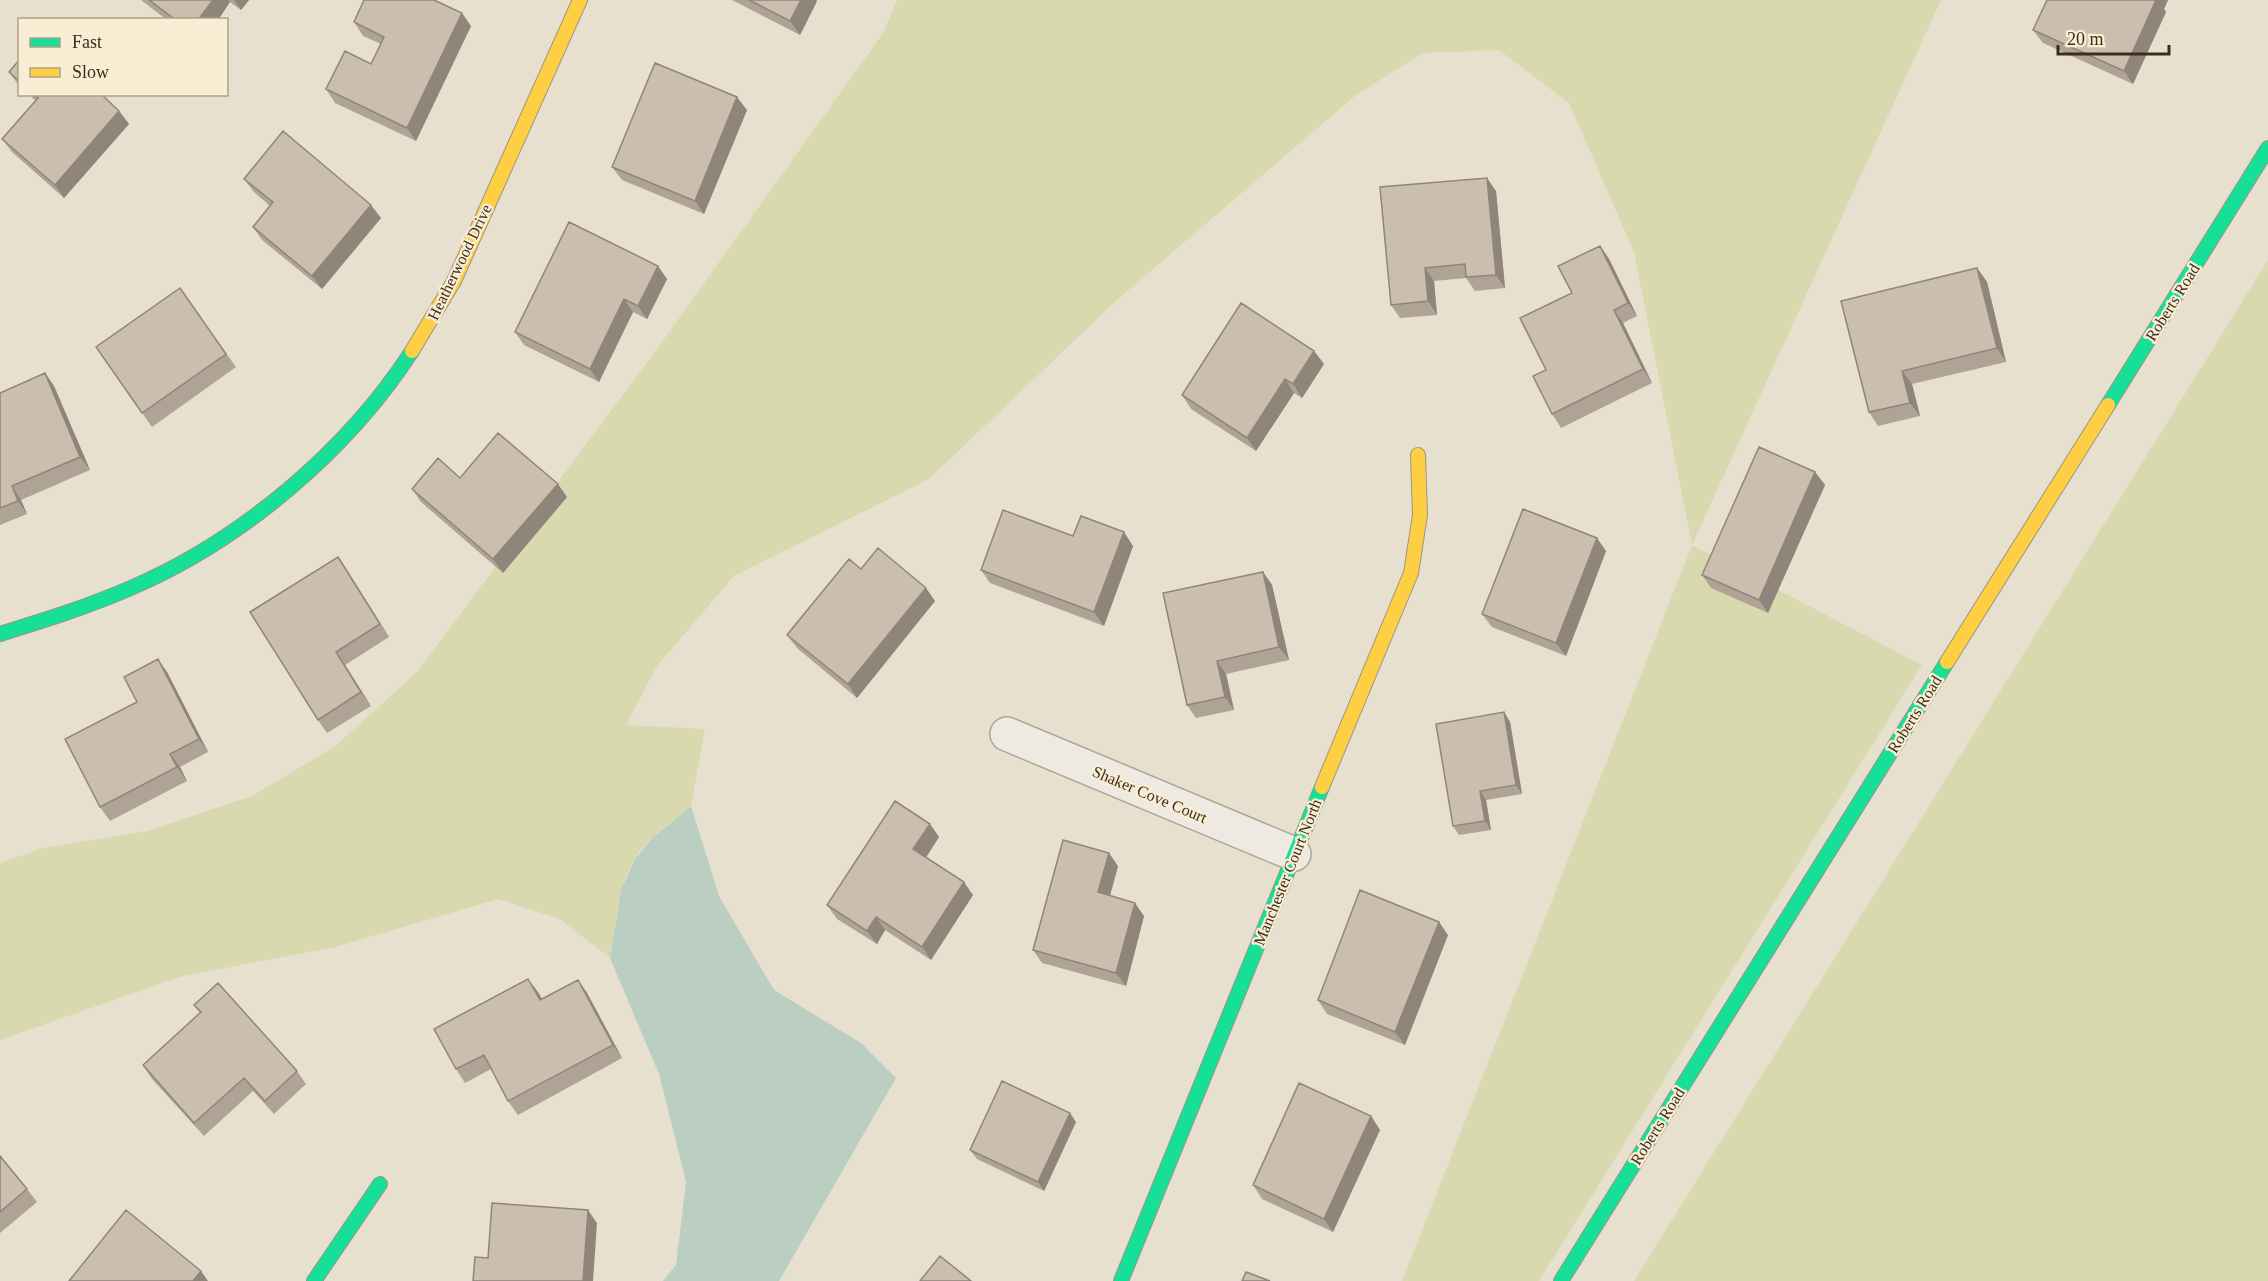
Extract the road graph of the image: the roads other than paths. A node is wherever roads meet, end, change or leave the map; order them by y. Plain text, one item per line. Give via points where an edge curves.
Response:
1 (580, 0) edge
2 (2268, 148) edge
3 (1418, 455) dead end
4 (0, 634) edge
5 (1007, 734) dead end
6 (1294, 854) junction
7 (380, 1185) dead end
8 (314, 1281) edge
9 (1121, 1281) edge
10 (1561, 1281) edge

1 - 4 street, Heatherwood Drive via 443,303 409,358 356,425 300,481 193,558 126,592 64,616
2 - 10 street, Roberts Road
3 - 6 street, Manchester Court North via 1420,514 1411,573
5 - 6 street, Shaker Cove Court
6 - 9 street, Manchester Court North
7 - 8 street

